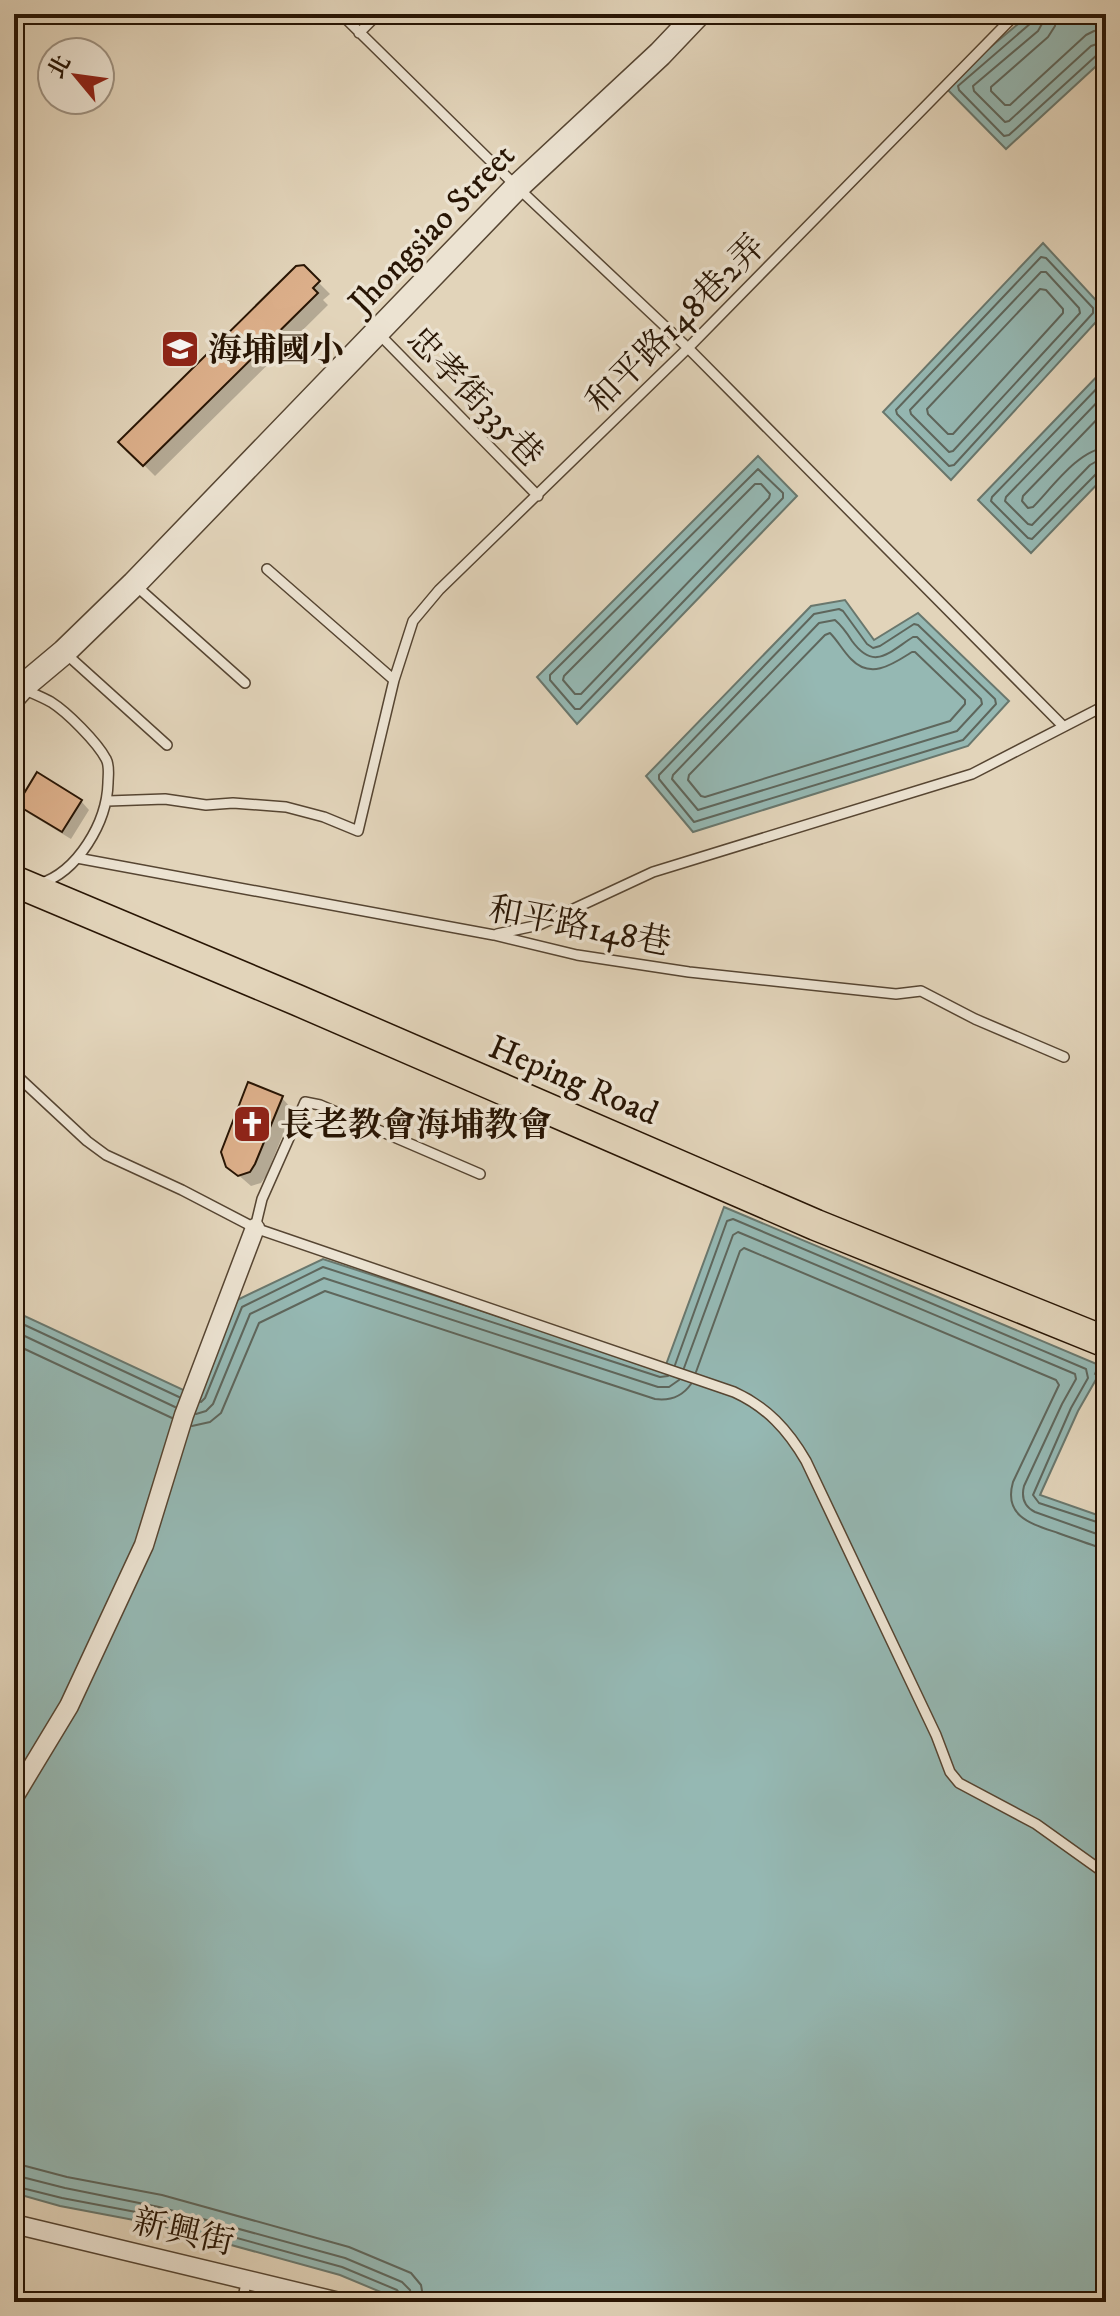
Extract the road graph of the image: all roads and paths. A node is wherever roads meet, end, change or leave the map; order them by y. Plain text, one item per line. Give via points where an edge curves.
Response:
1 (341, 14) edge
2 (378, 14) edge
3 (698, 14) edge
4 (1016, 14) edge
5 (359, 33) junction
6 (517, 187) junction
7 (377, 332) junction
8 (688, 348) junction
9 (538, 496) junction
10 (267, 569) dead end
11 (134, 584) junction
12 (64, 652) junction
13 (394, 680) junction
14 (245, 683) dead end
15 (17, 692) edge
16 (1106, 705) edge
17 (1063, 726) junction
18 (167, 745) dead end
19 (108, 801) junction
20 (77, 858) junction
21 (21, 884) edge
22 (494, 935) junction
23 (1064, 1057) dead end
24 (14, 1073) edge
25 (480, 1174) dead end
26 (255, 1228) junction
27 (1106, 1342) edge
28 (14, 1797) edge
29 (1106, 1874) edge
30 (14, 2224) edge
31 (247, 2279) junction
32 (242, 2302) edge
33 (339, 2302) edge

1 - 5 lane
2 - 5 lane
3 - 6 street, Jhongsiao Street
4 - 8 lane, 和平路148巷2弄
5 - 6 lane
6 - 7 street, Jhongsiao Street
6 - 8 lane
7 - 9 lane, 忠孝街335巷
7 - 11 street, Jhongsiao Street
8 - 9 lane, 和平路148巷2弄
8 - 17 lane
9 - 13 lane, 和平路148巷2弄 via 413,621
10 - 13 lane
11 - 12 street, Jhongsiao Street
11 - 14 lane
12 - 15 street, Jhongsiao Street
12 - 18 lane
13 - 19 lane, 和平路148巷2弄 via 358,831 286,807
15 - 19 lane via 51,702 91,740 108,761
16 - 17 lane
17 - 22 lane via 972,774 653,872 539,925
19 - 20 lane
20 - 21 lane via 49,881
20 - 22 lane, 和平路148巷
21 - 27 main road, Heping Road via 816,1225
22 - 23 lane, 和平路148巷 via 577,955 689,972 896,994 921,991
24 - 26 lane via 106,1155
25 - 26 lane via 305,1102 262,1199
26 - 28 street via 184,1415 144,1545 69,1706
26 - 29 lane via 734,1392 769,1413 792,1436 806,1461 950,1772 959,1783 1036,1824
30 - 31 street, 新興街
31 - 32 lane
31 - 33 street, 新興街

